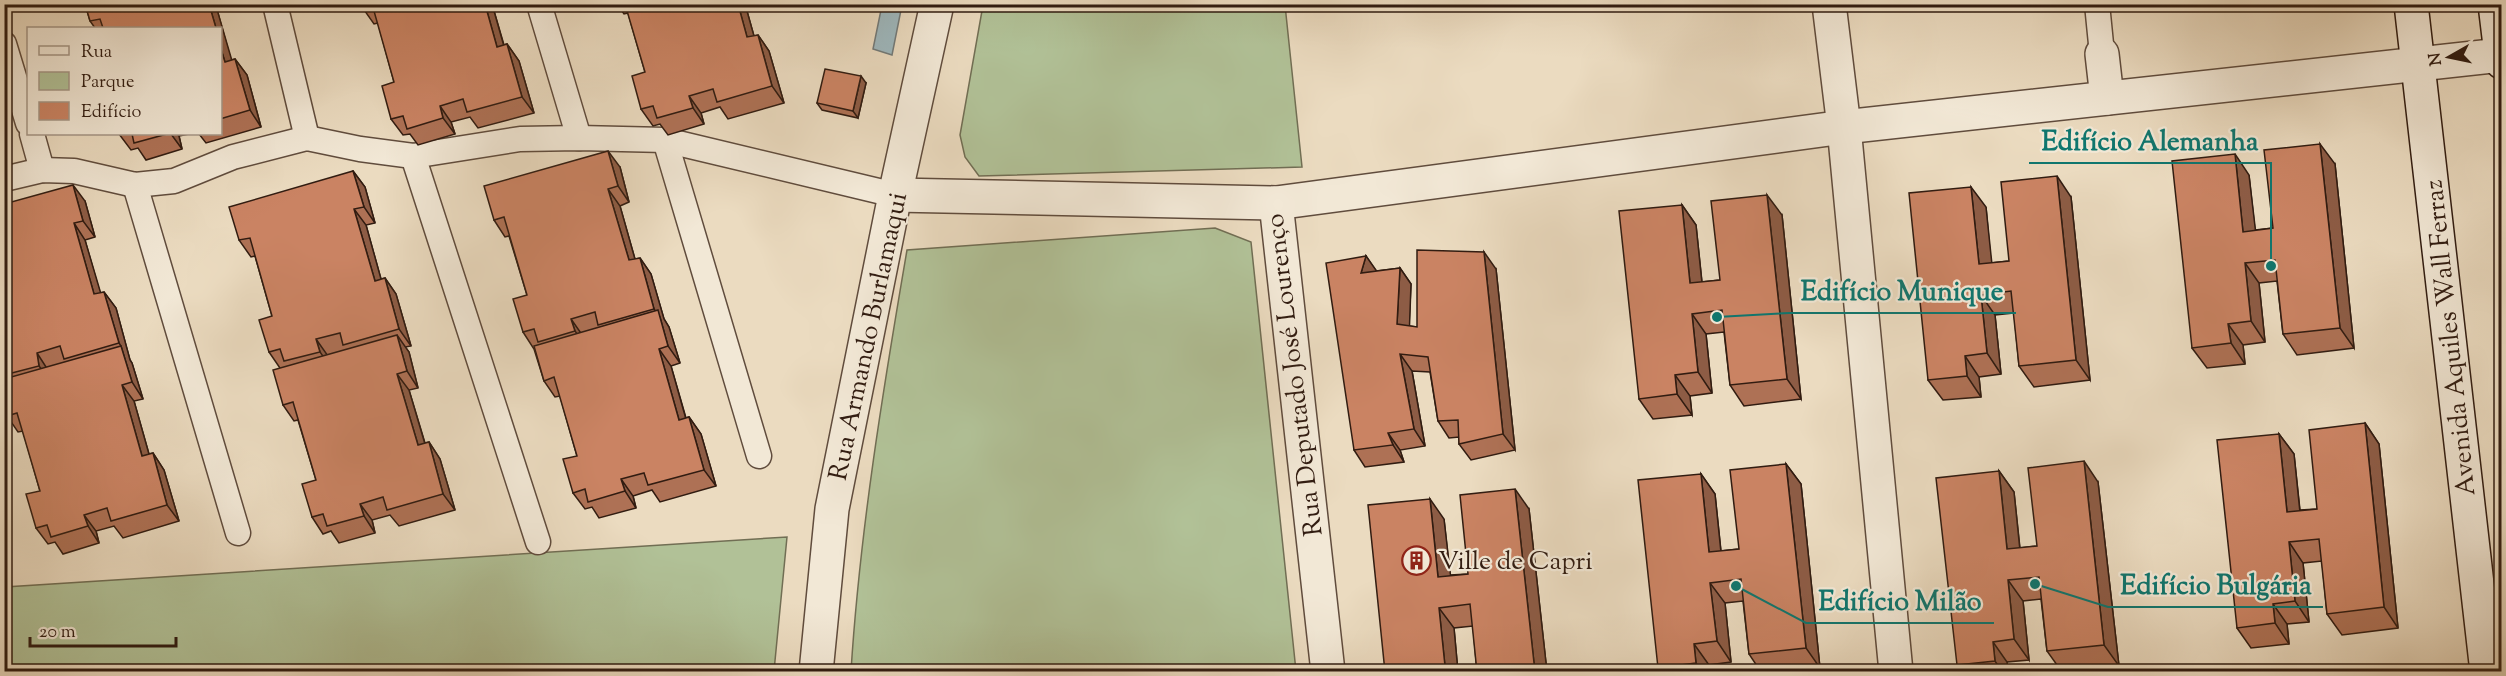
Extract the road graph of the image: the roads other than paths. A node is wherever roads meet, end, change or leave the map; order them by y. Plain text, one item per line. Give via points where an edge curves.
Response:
1 (274, 4) edge
2 (539, 4) edge
3 (937, 4) edge
4 (1829, 4) edge
5 (2097, 4) edge
6 (2411, 4) edge
7 (2495, 4) edge
8 (4, 44) edge
9 (2102, 54) joint
10 (2501, 56) edge
11 (2502, 62) edge
12 (2418, 64) junction
13 (2107, 98) junction
14 (27, 120) edge
15 (1844, 127) junction
16 (32, 135) edge
17 (307, 138) junction
18 (579, 138) junction
19 (665, 140) junction
20 (413, 156) junction
21 (42, 170) junction
22 (4, 179) edge
23 (135, 185) junction
24 (895, 195) junction
25 (1276, 203) junction
26 (759, 456) dead end
27 (238, 533) dead end
28 (538, 542) dead end
29 (816, 672) edge
30 (1328, 672) edge
31 (1896, 672) edge
32 (2487, 672) edge

1 - 17 lane
2 - 18 lane
3 - 24 street, Rua Armando Burlamaqui
4 - 15 street
5 - 9 lane
6 - 12 street, Avenida Aquiles Wall Ferraz
7 - 10 street
8 - 14 lane
9 - 13 street
10 - 11 street
10 - 12 street
12 - 13 street
12 - 32 street, Avenida Aquiles Wall Ferraz
13 - 15 street
15 - 25 street
15 - 31 street
16 - 21 lane
17 - 20 lane
17 - 23 lane via 233,157 174,180
18 - 19 lane
18 - 20 lane via 520,139
19 - 24 lane
19 - 26 lane
20 - 28 lane
21 - 22 lane
21 - 23 lane via 74,171
23 - 27 lane
24 - 25 street, Rua Deputado José Lourenço
24 - 29 street, Rua Armando Burlamaqui via 832,508
25 - 30 street, Rua Deputado José Lourenço

